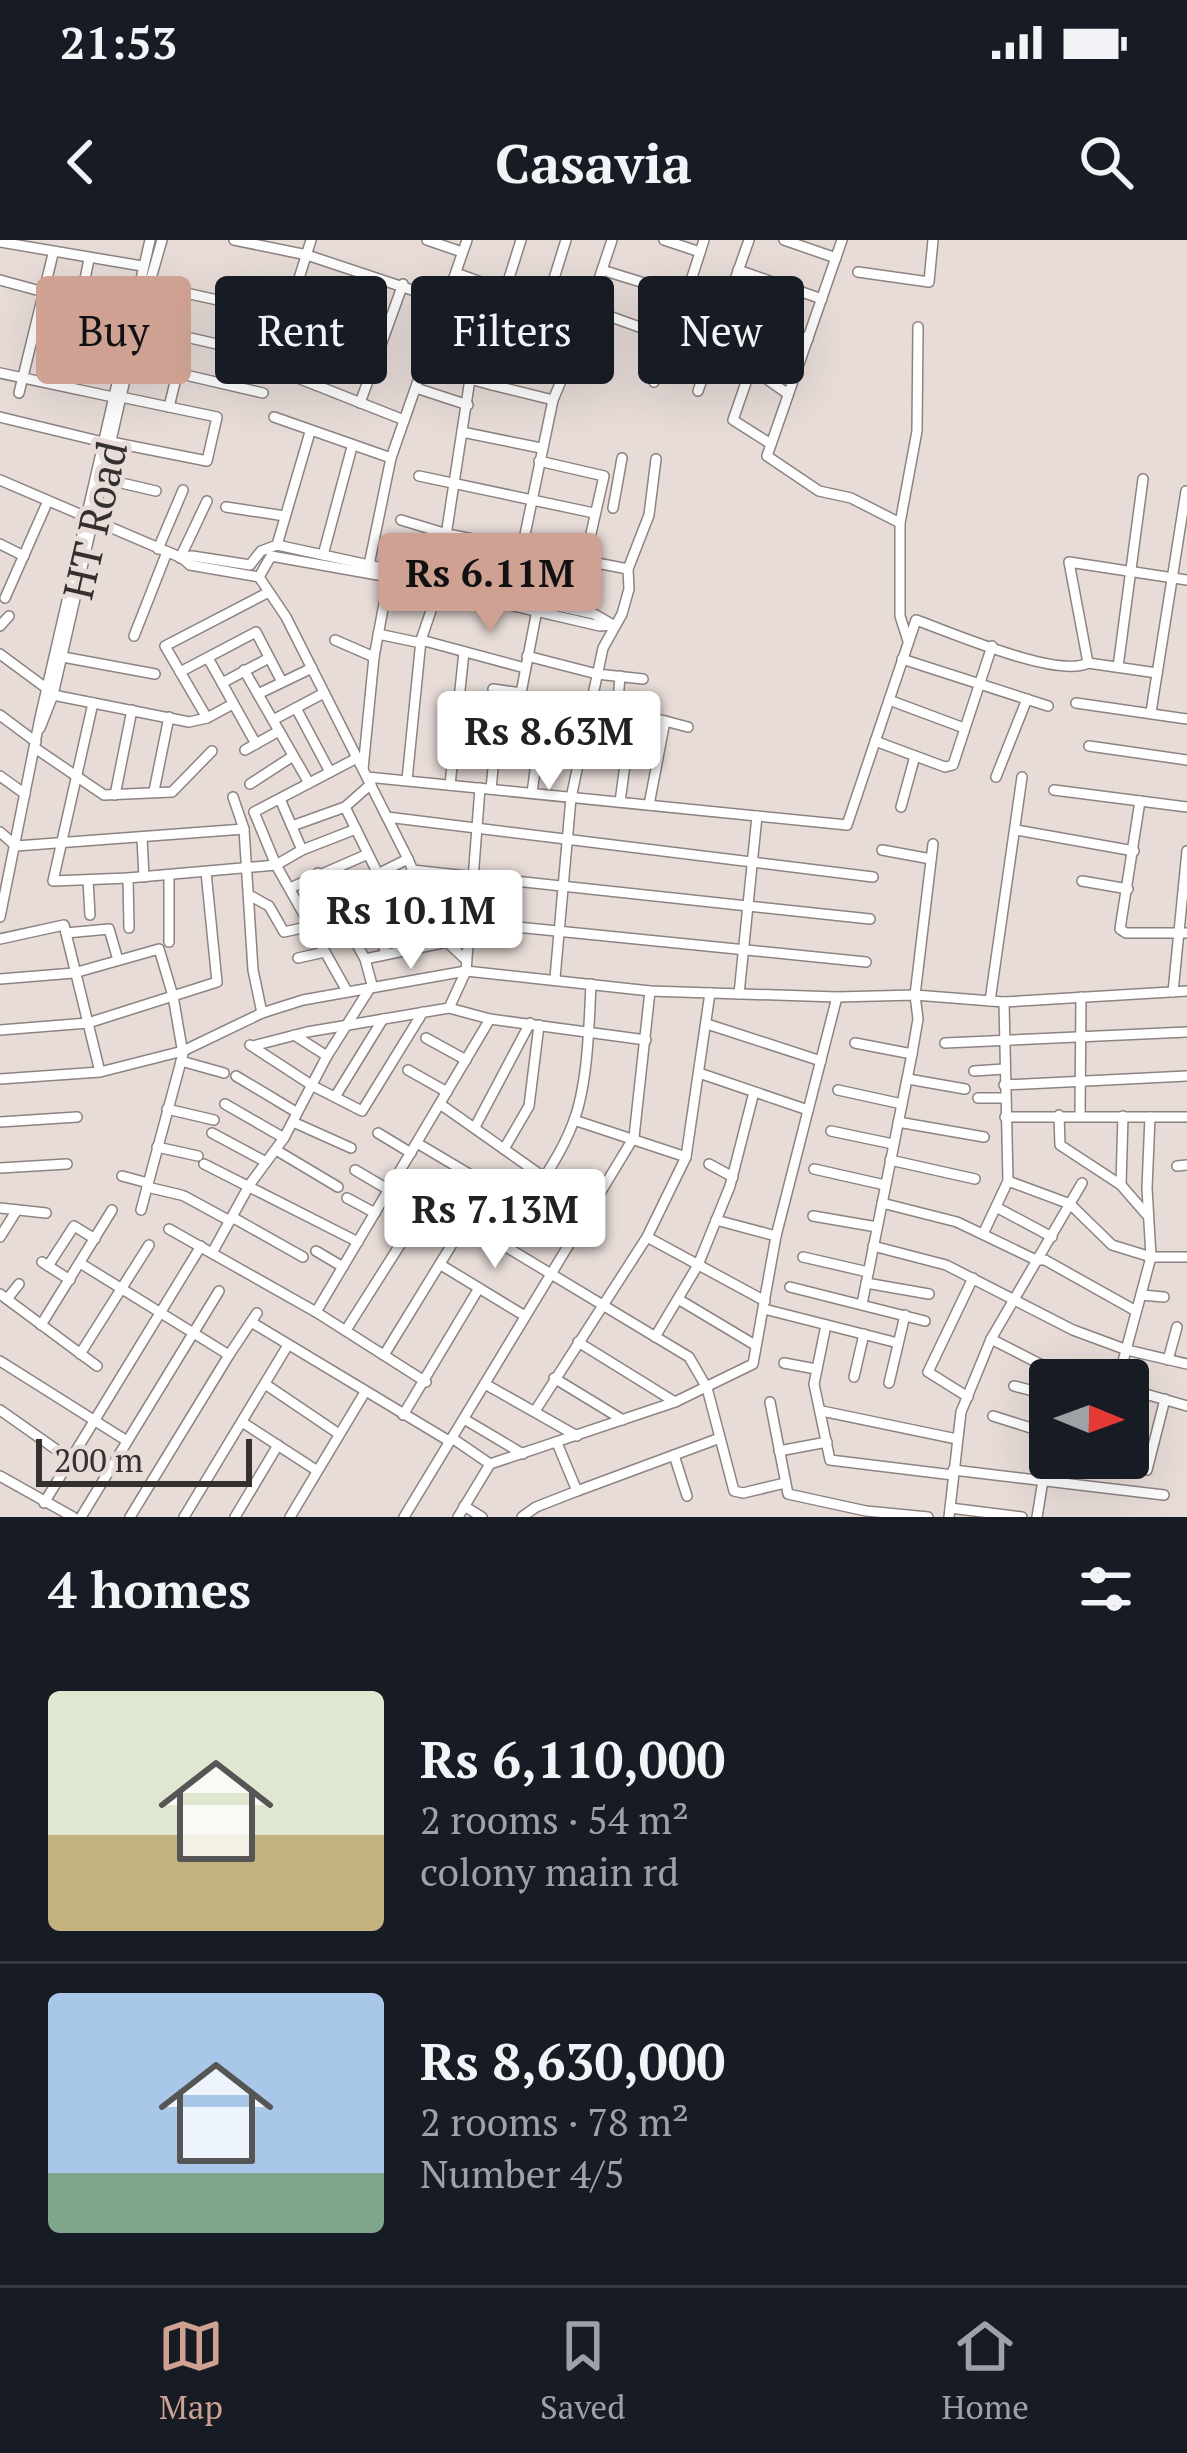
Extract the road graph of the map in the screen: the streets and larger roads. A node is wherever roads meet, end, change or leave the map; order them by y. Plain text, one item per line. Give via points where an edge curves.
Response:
1 (150, 240) edge
2 (162, 240) edge
3 (234, 240) edge
4 (310, 240) edge
5 (427, 240) edge
6 (467, 240) edge
7 (521, 240) edge
8 (566, 240) edge
9 (613, 240) edge
10 (664, 240) edge
11 (704, 240) edge
12 (748, 240) edge
13 (784, 240) edge
14 (842, 240) edge
15 (933, 240) edge
16 (0, 241) edge
17 (700, 252) junction
18 (462, 253) junction
19 (53, 254) junction
20 (307, 255) junction
21 (836, 258) junction
22 (89, 259) junction
23 (142, 266) junction
24 (602, 270) junction
25 (738, 270) junction
26 (858, 272) dead end
27 (456, 273) junction
28 (48, 276) edge
29 (152, 276) edge
30 (301, 276) edge
31 (455, 276) edge
32 (464, 276) edge
33 (510, 276) edge
34 (555, 276) edge
35 (600, 276) edge
36 (692, 276) edge
37 (736, 276) edge
38 (0, 280) edge
39 (638, 281) edge
40 (403, 284) junction
41 (411, 287) edge
42 (36, 290) edge
43 (822, 299) junction
44 (36, 323) edge
45 (919, 327) dead end
46 (387, 328) edge
47 (804, 338) edge
48 (808, 339) junction
49 (0, 373) edge
50 (22, 376) junction
51 (191, 376) edge
52 (121, 384) edge
53 (174, 384) edge
54 (314, 384) edge
55 (367, 384) edge
56 (417, 384) edge
57 (560, 384) edge
58 (700, 384) edge
59 (746, 384) edge
60 (774, 384) edge
61 (64, 385) junction
62 (492, 385) joint
63 (416, 388) junction
64 (698, 391) dead end
65 (19, 393) dead end
66 (263, 393) dead end
67 (788, 394) junction
68 (117, 397) junction
69 (553, 400) junction
70 (360, 403) junction
71 (468, 404) junction
72 (169, 407) junction
73 (0, 417) edge
74 (274, 418) dead end
75 (404, 420) junction
76 (310, 431) junction
77 (462, 432) junction
78 (107, 442) junction
79 (771, 444) junction
80 (352, 447) junction
81 (541, 448) junction
82 (391, 458) junction
83 (622, 458) dead end
84 (656, 459) dead end
85 (538, 461) junction
86 (419, 476) dead end
87 (604, 476) junction
88 (618, 478) junction
89 (104, 479) junction
90 (1143, 479) dead end
91 (0, 480) edge
92 (455, 484) junction
93 (184, 490) dead end
94 (156, 491) dead end
95 (1186, 491) edge
96 (531, 500) junction
97 (207, 501) dead end
98 (47, 503) junction
99 (226, 508) dead end
100 (614, 508) dead end
101 (595, 514) junction
102 (285, 516) junction
103 (90, 518) junction
104 (400, 520) dead end
105 (900, 523) junction
106 (1184, 526) edge
107 (447, 535) junction
108 (0, 544) edge
109 (277, 545) junction
110 (521, 548) junction
111 (162, 550) junction
112 (24, 556) junction
113 (181, 558) junction
114 (330, 560) junction
115 (585, 560) junction
116 (368, 565) junction
117 (628, 569) junction
118 (1130, 571) junction
119 (254, 573) junction
120 (389, 578) junction
121 (1172, 578) junction
122 (1187, 580) edge
123 (442, 587) junction
124 (267, 593) junction
125 (512, 597) junction
126 (5, 598) dead end
127 (537, 606) junction
128 (9, 616) dead end
129 (613, 625) junction
130 (0, 626) edge
131 (378, 634) junction
132 (134, 636) dead end
133 (335, 640) dead end
134 (421, 641) junction
135 (908, 642) junction
136 (992, 646) junction
137 (464, 652) junction
138 (0, 654) edge
139 (63, 657) junction
140 (374, 657) junction
141 (208, 658) junction
142 (269, 658) junction
143 (902, 659) junction
144 (526, 662) junction
145 (1088, 663) junction
146 (1118, 667) junction
147 (312, 668) junction
148 (244, 670) junction
149 (180, 673) junction
150 (1157, 673) junction
151 (155, 674) dead end
152 (597, 674) junction
153 (620, 676) junction
154 (643, 679) dead end
155 (282, 682) junction
156 (222, 683) junction
157 (979, 686) junction
158 (493, 689) dead end
159 (50, 692) junction
160 (521, 692) junction
161 (324, 693) junction
162 (258, 694) junction
163 (1028, 699) junction
164 (889, 700) junction
165 (93, 703) junction
166 (1076, 703) dead end
167 (233, 704) junction
168 (499, 705) dead end
169 (1048, 706) dead end
170 (296, 708) junction
171 (132, 710) junction
172 (1151, 712) junction
173 (0, 715) edge
174 (589, 715) junction
175 (641, 715) dead end
176 (170, 717) junction
177 (207, 718) junction
178 (1187, 718) edge
179 (273, 720) junction
180 (665, 721) junction
181 (542, 727) dead end
182 (688, 728) dead end
183 (964, 728) junction
184 (279, 731) junction
185 (875, 741) junction
186 (256, 744) junction
187 (36, 745) junction
188 (1089, 746) dead end
189 (245, 750) dead end
190 (212, 751) dead end
191 (293, 756) junction
192 (915, 756) junction
193 (1187, 760) edge
194 (330, 772) junction
195 (364, 772) junction
196 (0, 776) edge
197 (1022, 777) dead end
198 (996, 778) dead end
199 (78, 779) junction
200 (407, 780) junction
201 (309, 783) junction
202 (250, 784) dead end
203 (450, 785) junction
204 (486, 789) junction
205 (1054, 790) dead end
206 (154, 791) junction
207 (25, 794) junction
208 (532, 794) junction
209 (115, 795) junction
210 (233, 796) dead end
211 (572, 797) junction
212 (280, 799) junction
213 (1140, 801) junction
214 (620, 802) junction
215 (649, 805) junction
216 (346, 807) junction
217 (901, 807) dead end
218 (1187, 808) edge
219 (757, 816) junction
220 (387, 817) junction
221 (292, 826) junction
222 (476, 828) junction
223 (356, 829) junction
224 (244, 830) junction
225 (1016, 830) junction
226 (0, 832) edge
227 (142, 838) junction
228 (568, 839) junction
229 (60, 844) junction
230 (933, 844) dead end
231 (16, 846) junction
232 (302, 850) junction
233 (882, 850) dead end
234 (1134, 851) junction
235 (1187, 851) edge
236 (368, 854) junction
237 (931, 859) junction
238 (752, 862) junction
239 (276, 865) junction
240 (410, 865) junction
241 (248, 869) junction
242 (206, 872) junction
243 (318, 873) junction
244 (378, 874) junction
245 (169, 875) junction
246 (471, 876) junction
247 (144, 877) junction
248 (873, 877) dead end
249 (128, 878) junction
250 (88, 880) junction
251 (1082, 880) dead end
252 (355, 886) junction
253 (564, 886) junction
254 (290, 888) junction
255 (1127, 889) junction
256 (1184, 891) edge
257 (249, 895) junction
258 (331, 897) junction
259 (747, 905) junction
260 (90, 915) dead end
261 (0, 917) edge
262 (870, 919) dead end
263 (467, 922) junction
264 (436, 924) junction
265 (311, 926) junction
266 (129, 928) dead end
267 (559, 932) junction
268 (1182, 932) edge
269 (66, 933) junction
270 (0, 939) edge
271 (169, 942) dead end
272 (447, 942) junction
273 (415, 949) junction
274 (742, 951) junction
275 (325, 952) junction
276 (386, 952) junction
277 (298, 958) dead end
278 (365, 959) junction
279 (118, 960) junction
280 (866, 962) dead end
281 (466, 965) junction
282 (74, 973) junction
283 (555, 978) junction
284 (0, 979) edge
285 (590, 984) junction
286 (372, 985) junction
287 (347, 991) junction
288 (650, 991) junction
289 (1187, 991) edge
290 (1173, 992) junction
291 (710, 993) junction
292 (739, 994) junction
293 (915, 995) junction
294 (173, 997) junction
295 (837, 997) junction
296 (1082, 997) junction
297 (990, 1000) junction
298 (1004, 1002) junction
299 (449, 1008) junction
300 (262, 1012) junction
301 (423, 1012) junction
302 (490, 1018) junction
303 (383, 1019) junction
304 (88, 1024) junction
305 (534, 1024) junction
306 (707, 1024) junction
307 (349, 1025) junction
308 (0, 1030) edge
309 (588, 1032) junction
310 (1187, 1032) edge
311 (294, 1035) junction
312 (426, 1038) dead end
313 (1080, 1038) junction
314 (646, 1040) junction
315 (1003, 1041) junction
316 (855, 1043) dead end
317 (944, 1043) dead end
318 (913, 1054) junction
319 (182, 1056) junction
320 (327, 1056) junction
321 (466, 1060) junction
322 (821, 1061) junction
323 (1004, 1069) junction
324 (408, 1070) dead end
325 (974, 1071) dead end
326 (100, 1072) junction
327 (699, 1073) junction
328 (1187, 1076) edge
329 (0, 1079) edge
330 (908, 1079) junction
331 (1080, 1083) junction
332 (1004, 1085) junction
333 (313, 1086) junction
334 (965, 1089) dead end
335 (838, 1090) dead end
336 (447, 1092) junction
337 (754, 1092) junction
338 (335, 1097) junction
339 (978, 1098) dead end
340 (1004, 1098) junction
341 (225, 1104) dead end
342 (440, 1104) junction
343 (902, 1104) junction
344 (167, 1109) junction
345 (808, 1110) junction
346 (362, 1111) junction
347 (1080, 1114) junction
348 (1059, 1115) junction
349 (1123, 1116) junction
350 (77, 1117) dead end
351 (294, 1117) junction
352 (1005, 1117) junction
353 (1150, 1117) junction
354 (1187, 1118) edge
355 (378, 1119) dead end
356 (214, 1120) dead end
357 (574, 1120) junction
358 (0, 1121) edge
359 (898, 1122) junction
360 (475, 1127) junction
361 (831, 1131) dead end
362 (212, 1133) dead end
363 (378, 1133) dead end
364 (634, 1137) junction
365 (985, 1137) dead end
366 (284, 1138) junction
367 (893, 1144) junction
368 (157, 1147) junction
369 (351, 1148) dead end
370 (414, 1148) junction
371 (504, 1148) junction
372 (276, 1150) junction
373 (686, 1157) junction
374 (890, 1160) junction
375 (266, 1162) junction
376 (68, 1164) dead end
377 (709, 1164) dead end
378 (814, 1168) dead end
379 (1, 1170) edge
380 (355, 1170) dead end
381 (122, 1177) dead end
382 (733, 1177) junction
383 (545, 1178) junction
384 (975, 1180) dead end
385 (1008, 1180) junction
386 (1082, 1183) dead end
387 (250, 1184) junction
388 (147, 1185) junction
389 (392, 1185) junction
390 (885, 1185) junction
391 (1121, 1185) junction
392 (338, 1187) dead end
393 (347, 1198) dead end
394 (429, 1199) junction
395 (882, 1203) junction
396 (1070, 1204) junction
397 (523, 1207) junction
398 (996, 1207) junction
399 (0, 1208) edge
400 (17, 1210) junction
401 (112, 1210) dead end
402 (141, 1210) dead end
403 (46, 1213) dead end
404 (376, 1213) junction
405 (813, 1216) dead end
406 (1149, 1216) junction
407 (231, 1219) junction
408 (716, 1220) junction
409 (465, 1223) junction
410 (877, 1227) junction
411 (169, 1229) dead end
412 (984, 1232) junction
413 (776, 1236) junction
414 (0, 1237) edge
415 (1052, 1237) junction
416 (647, 1238) junction
417 (95, 1239) junction
418 (358, 1242) junction
419 (500, 1244) junction
420 (149, 1245) dead end
421 (201, 1246) junction
422 (873, 1246) junction
423 (316, 1251) dead end
424 (212, 1253) junction
425 (803, 1257) dead end
426 (1151, 1257) junction
427 (1187, 1257) edge
428 (303, 1258) dead end
429 (1036, 1260) junction
430 (80, 1263) junction
431 (441, 1265) junction
432 (698, 1265) junction
433 (343, 1267) junction
434 (551, 1273) junction
435 (867, 1278) junction
436 (973, 1278) junction
437 (70, 1280) junction
438 (19, 1284) dead end
439 (479, 1288) junction
440 (790, 1288) dead end
441 (120, 1290) junction
442 (219, 1291) dead end
443 (929, 1294) dead end
444 (1141, 1294) junction
445 (4, 1297) edge
446 (1163, 1297) dead end
447 (678, 1299) junction
448 (1013, 1302) junction
449 (862, 1304) junction
450 (602, 1305) junction
451 (765, 1305) junction
452 (1136, 1311) junction
453 (160, 1312) junction
454 (316, 1312) junction
455 (905, 1315) junction
456 (526, 1316) junction
457 (926, 1321) dead end
458 (41, 1325) junction
459 (826, 1325) junction
460 (1177, 1327) dead end
461 (346, 1330) junction
462 (194, 1333) junction
463 (864, 1334) junction
464 (655, 1336) junction
465 (992, 1339) junction
466 (578, 1342) junction
467 (898, 1342) junction
468 (288, 1345) junction
469 (755, 1345) junction
470 (1126, 1349) junction
471 (80, 1354) junction
472 (229, 1355) junction
473 (384, 1355) junction
474 (1030, 1359) edge
475 (1123, 1359) edge
476 (1168, 1360) junction
477 (0, 1361) edge
478 (784, 1363) dead end
479 (1187, 1364) edge
480 (97, 1366) dead end
481 (816, 1369) junction
482 (854, 1377) dead end
483 (554, 1378) junction
484 (426, 1382) junction
485 (265, 1384) junction
486 (485, 1384) junction
487 (889, 1384) dead end
488 (1014, 1386) dead end
489 (706, 1388) junction
490 (1029, 1390) edge
491 (365, 1392) junction
492 (1149, 1395) edge
493 (968, 1397) junction
494 (1165, 1399) junction
495 (675, 1402) junction
496 (770, 1402) dead end
497 (1187, 1406) edge
498 (0, 1410) edge
499 (535, 1411) junction
500 (822, 1412) junction
501 (403, 1414) junction
502 (993, 1416) dead end
503 (464, 1419) junction
504 (622, 1420) junction
505 (242, 1422) junction
506 (93, 1423) junction
507 (1029, 1428) edge
508 (339, 1434) junction
509 (577, 1436) junction
510 (720, 1438) junction
511 (957, 1439) junction
512 (450, 1440) junction
513 (127, 1441) junction
514 (827, 1442) junction
515 (557, 1443) junction
516 (278, 1445) junction
517 (779, 1451) junction
518 (524, 1454) junction
519 (674, 1455) junction
520 (70, 1460) junction
521 (1149, 1462) edge
522 (490, 1464) junction
523 (316, 1470) junction
524 (953, 1473) junction
525 (0, 1476) edge
526 (1029, 1478) edge
527 (1041, 1479) joint
528 (785, 1483) junction
529 (577, 1491) junction
530 (1164, 1495) dead end
531 (687, 1496) dead end
532 (44, 1503) junction
533 (831, 1503) junction
534 (464, 1506) junction
535 (950, 1513) edge
536 (74, 1517) edge
537 (130, 1517) edge
538 (184, 1517) edge
539 (235, 1517) edge
540 (290, 1517) edge
541 (404, 1517) edge
542 (458, 1517) edge
543 (482, 1517) edge
544 (522, 1517) edge
545 (830, 1517) edge
546 (928, 1517) edge
547 (1022, 1517) edge
548 (1037, 1517) edge

1 - 23 street, HT Road
2 - 29 street, HT Road
3 - 20 street
4 - 20 street
5 - 18 street
6 - 18 street
7 - 33 street
8 - 34 street
9 - 24 street
10 - 17 street
11 - 17 street
12 - 25 street
13 - 21 street
14 - 21 street
15 - 26 street via 929,282
16 - 19 street
17 - 36 street
18 - 27 street
19 - 22 street
19 - 28 street
20 - 30 street
20 - 40 street
21 - 43 street
22 - 23 street
22 - 61 street
23 - 68 street, HT Road
24 - 35 street
24 - 39 street
25 - 37 street
25 - 43 street
27 - 31 street
27 - 32 street
38 - 42 street
40 - 41 street
40 - 46 street
43 - 48 street
44 - 50 street
45 - 105 street via 917,431
47 - 48 street
48 - 67 street
49 - 50 street
50 - 61 street
50 - 65 street
51 - 66 street
52 - 68 street, HT Road
53 - 72 street
54 - 70 street
55 - 70 street
56 - 63 street
57 - 69 street
58 - 64 street
59 - 79 street via 734,420
60 - 67 street
61 - 68 street
62 - 69 street
62 - 71 street via 470,379
63 - 71 street
63 - 75 street
67 - 79 street
68 - 72 street
68 - 78 street, HT Road
69 - 81 street
70 - 75 street
71 - 77 street
72 - 78 street via 217,417 208,461
73 - 78 street
74 - 76 street
75 - 82 street
76 - 80 street
76 - 102 street
77 - 81 street
77 - 92 street
78 - 89 street, HT Road
78 - 103 street, HT Road
79 - 105 street via 766,456 819,491
80 - 82 street
80 - 114 street
81 - 85 street
82 - 116 street
83 - 88 street
84 - 117 street via 649,514
85 - 87 street
85 - 96 street
86 - 92 street
87 - 88 street
87 - 101 street
88 - 100 street
89 - 94 street
89 - 103 street, HT Road
90 - 118 street
91 - 98 street
92 - 96 street
92 - 107 street
93 - 111 street
95 - 106 street
96 - 101 street
96 - 110 street
97 - 113 street
98 - 103 street
98 - 112 street
99 - 102 street
101 - 115 street
102 - 109 street
103 - 111 street
103 - 139 street, HT Road
103 - 159 street, HT Road
104 - 107 street
105 - 135 street via 900,616
106 - 121 street
107 - 110 street
107 - 123 street
108 - 112 street
109 - 114 street
109 - 119 street via 261,551
110 - 115 street
110 - 125 street
111 - 113 street
111 - 132 street
112 - 126 street
113 - 119 street
114 - 116 street
114 - 119 street via 271,556
114 - 120 street
115 - 117 street
116 - 123 street
117 - 129 street via 626,604
118 - 121 street
118 - 145 street via 1069,562
118 - 146 street
119 - 124 street
120 - 123 street
120 - 131 street
121 - 122 street
121 - 150 street
123 - 125 street
123 - 127 street
123 - 134 street
124 - 147 street
124 - 149 street via 165,646
125 - 127 street
127 - 129 street
127 - 144 street
128 - 130 street
129 - 152 street
131 - 134 street
131 - 140 street
133 - 140 street
134 - 137 street
134 - 200 street
135 - 136 street via 916,620
135 - 143 street
136 - 145 street via 1053,664
136 - 157 street
137 - 144 street
137 - 203 street
138 - 159 street
139 - 151 street
139 - 159 street, HT Road
140 - 195 street
141 - 142 street via 256,632
141 - 149 street
141 - 156 street
142 - 148 street
142 - 155 street
143 - 157 street
143 - 164 street
144 - 152 street
144 - 160 street
145 - 146 street
146 - 150 street
147 - 155 street
147 - 161 street
148 - 156 street
148 - 162 street
149 - 177 street
150 - 172 street
152 - 153 street
152 - 174 street
153 - 154 street
153 - 214 street via 616,726 629,735
155 - 162 street
156 - 167 street
157 - 163 street
157 - 183 street
158 - 160 street
159 - 165 street
159 - 187 street, HT Road
160 - 174 street
161 - 170 street
161 - 195 street
162 - 179 street
163 - 169 street
163 - 198 street
164 - 183 street
164 - 185 street
165 - 171 street
165 - 199 street
166 - 172 street
167 - 177 street
167 - 186 street
168 - 204 street
170 - 179 street
170 - 194 street
171 - 176 street
171 - 209 street
172 - 178 street
173 - 187 street
174 - 211 street
175 - 180 street
176 - 177 street
176 - 206 street
179 - 184 street
180 - 182 street
180 - 215 street
181 - 208 street
183 - 192 street via 951,766
184 - 186 street
184 - 191 street
185 - 192 street
185 - 219 street via 847,825
186 - 189 street
187 - 199 street
187 - 207 street, HT Road
188 - 193 street
190 - 206 street via 172,792
191 - 201 street
191 - 202 street
192 - 217 street
194 - 195 street
194 - 201 street
195 - 200 street
195 - 216 street
195 - 220 street
196 - 207 street
197 - 225 street
199 - 209 street
199 - 229 street
200 - 203 street
201 - 212 street
203 - 204 street
204 - 208 street
204 - 222 street
205 - 213 street
206 - 209 street
207 - 231 street, HT Road
208 - 211 street
210 - 224 street
211 - 214 street
211 - 228 street
212 - 221 street
212 - 239 street via 254,812
213 - 218 street
213 - 234 street
214 - 215 street
215 - 219 street
216 - 221 street
216 - 223 street
219 - 238 street
220 - 222 street
220 - 240 street
221 - 232 street
222 - 228 street
222 - 246 street
223 - 232 street
223 - 236 street
224 - 227 street
224 - 241 street
225 - 234 street
225 - 297 street
226 - 231 street
227 - 229 street
227 - 247 street
228 - 238 street
228 - 253 street
229 - 231 street
229 - 250 street via 53,880
230 - 237 street
231 - 261 street, HT Road
232 - 239 street
233 - 237 street
234 - 255 street
235 - 256 street
236 - 243 street
236 - 244 street
237 - 293 street
238 - 248 street
238 - 259 street
239 - 241 street
239 - 254 street
240 - 244 street
240 - 246 street
240 - 264 street
241 - 242 street
241 - 257 street
242 - 245 street
242 - 294 street via 217,982
243 - 254 street
243 - 258 street
244 - 252 street
244 - 273 street
245 - 247 street
245 - 271 street
246 - 253 street
246 - 263 street
247 - 249 street
249 - 250 street
249 - 266 street
250 - 260 street
251 - 255 street
252 - 258 street
252 - 276 street
253 - 259 street
253 - 267 street
254 - 265 street
255 - 268 street via 1121,932
256 - 268 street
257 - 265 street via 268,906 284,932
257 - 300 street
258 - 278 street
259 - 262 street
259 - 274 street
263 - 264 street
263 - 267 street
263 - 281 street
264 - 272 street
265 - 275 street
267 - 274 street
267 - 283 street
268 - 290 street
269 - 270 street via 64,925
269 - 279 street via 109,929
269 - 282 street
272 - 273 street
272 - 281 street
273 - 276 street
274 - 280 street
274 - 292 street
275 - 277 street
275 - 287 street
276 - 278 street
278 - 286 street
279 - 282 street
279 - 294 street via 159,949
281 - 283 street
281 - 286 street
281 - 299 street
282 - 284 street
282 - 304 street
283 - 285 street
285 - 288 street
285 - 309 street
286 - 287 street
286 - 307 street
287 - 300 street
288 - 291 street
288 - 314 street
289 - 290 street
290 - 296 street
291 - 292 street
291 - 306 street
292 - 295 street
293 - 295 street
293 - 297 street
293 - 318 street
294 - 304 street
294 - 319 street
295 - 322 street
296 - 298 street
296 - 313 street
297 - 298 street
298 - 315 street
299 - 301 street
299 - 302 street
300 - 319 street
301 - 303 street
301 - 346 street
302 - 305 street
302 - 321 street
303 - 307 street
303 - 338 street
304 - 308 street
304 - 326 street
305 - 309 street
305 - 360 street
305 - 371 street via 529,1106
306 - 322 street
306 - 327 street
307 - 311 street
307 - 320 street
309 - 314 street
309 - 357 street
310 - 313 street
311 - 320 street
311 - 333 street via 250,1045
312 - 321 street
313 - 315 street
313 - 331 street
314 - 364 street
315 - 317 street
315 - 323 street
316 - 318 street
318 - 330 street
319 - 326 street
319 - 344 street
319 - 351 street via 230,1074
320 - 333 street
321 - 336 street
322 - 345 street
323 - 325 street
323 - 332 street
324 - 336 street
326 - 329 street
327 - 337 street
327 - 373 street
328 - 331 street
330 - 334 street
330 - 343 street
331 - 332 street
331 - 347 street
332 - 340 street
333 - 338 street
333 - 351 street
335 - 343 street
336 - 342 street
337 - 345 street
337 - 382 street
338 - 346 street
339 - 340 street
340 - 352 street
341 - 366 street
342 - 360 street
342 - 370 street
343 - 359 street
344 - 356 street
344 - 368 street
345 - 413 street
346 - 355 street
347 - 348 street
347 - 349 street
348 - 352 street
348 - 391 street via 1060,1145
349 - 353 street
349 - 391 street
350 - 358 street
351 - 366 street
351 - 369 street
352 - 385 street
353 - 354 street
353 - 406 street
357 - 364 street
357 - 383 street
359 - 365 street
359 - 367 street
360 - 371 street
361 - 367 street
362 - 375 street
363 - 370 street
364 - 373 street
364 - 434 street
366 - 372 street
367 - 374 street
368 - 387 street
368 - 388 street
370 - 389 street
370 - 397 street
371 - 383 street
372 - 375 street
372 - 392 street
373 - 416 street
374 - 384 street
374 - 390 street
375 - 387 street
376 - 379 street
377 - 382 street
378 - 390 street
380 - 389 street
381 - 388 street
382 - 408 street
383 - 397 street
385 - 396 street
385 - 398 street
386 - 396 street
387 - 407 street
387 - 418 street
388 - 402 street
388 - 407 street
389 - 394 street
389 - 404 street
390 - 395 street
391 - 406 street
393 - 404 street
394 - 409 street
394 - 461 street
395 - 410 street
395 - 412 street
396 - 415 street
396 - 426 street via 1103,1240
397 - 419 street
398 - 412 street
398 - 415 street
399 - 400 street
400 - 403 street
400 - 414 street
401 - 417 street
404 - 418 street
405 - 410 street
406 - 426 street
407 - 424 street
407 - 428 street
408 - 413 street
408 - 432 street
409 - 419 street
409 - 431 street
410 - 422 street
411 - 421 street
412 - 429 street
413 - 451 street
415 - 429 street
416 - 432 street
416 - 450 street
417 - 430 street
417 - 437 street via 69,1223 45,1264
418 - 433 street
419 - 434 street
420 - 441 street
421 - 424 street
421 - 453 street
422 - 435 street
422 - 436 street
423 - 433 street
424 - 454 street
425 - 435 street
426 - 427 street
426 - 444 street
429 - 448 street
429 - 452 street
430 - 437 street
430 - 441 street
431 - 439 street
431 - 473 street
432 - 447 street
432 - 451 street
433 - 454 street
434 - 450 street
434 - 456 street
435 - 443 street
435 - 449 street
436 - 448 street
436 - 493 street via 928,1372
437 - 458 street
438 - 445 street
439 - 456 street
439 - 484 street
440 - 449 street
441 - 453 street
441 - 471 street
442 - 462 street
444 - 446 street
444 - 452 street
445 - 458 street
447 - 464 street
447 - 469 street
448 - 465 street
448 - 470 street
449 - 455 street
450 - 464 street
450 - 466 street
451 - 459 street
451 - 469 street
452 - 470 street
453 - 462 street
453 - 506 street
454 - 461 street
455 - 457 street
455 - 467 street
456 - 486 street
458 - 471 street
459 - 463 street
459 - 481 street
460 - 476 street
461 - 473 street
462 - 472 street
462 - 513 street
463 - 467 street
463 - 482 street
464 - 489 street via 689,1357
465 - 474 street
465 - 493 street
466 - 483 street
466 - 495 street
467 - 487 street
468 - 472 street via 254,1318
468 - 485 street
468 - 491 street
469 - 489 street via 753,1364
470 - 475 street
470 - 476 street
471 - 480 street
472 - 537 street
473 - 484 street
476 - 479 street
477 - 506 street
478 - 481 street
481 - 500 street
483 - 499 street
483 - 504 street
484 - 501 street
485 - 505 street
485 - 508 street
486 - 499 street
486 - 503 street
488 - 490 street
489 - 495 street
489 - 510 street
491 - 501 street
491 - 508 street
492 - 494 street
493 - 511 street
494 - 497 street
494 - 521 street
495 - 504 street
496 - 517 street
498 - 520 street
499 - 509 street
500 - 511 street
500 - 514 street
501 - 512 street
502 - 507 street
503 - 512 street
503 - 518 street
504 - 509 street
505 - 516 street
505 - 538 street
506 - 513 street
506 - 520 street
508 - 523 street
509 - 515 street
510 - 519 street
510 - 528 street via 734,1491
511 - 524 street
512 - 522 street
512 - 541 street
513 - 536 street
514 - 517 street
514 - 524 street via 830,1460
515 - 518 street
515 - 529 street
516 - 523 street
516 - 539 street
517 - 528 street
518 - 522 street
519 - 529 street
519 - 531 street
520 - 532 street
522 - 534 street
523 - 540 street
524 - 526 street
524 - 535 street
525 - 532 street
527 - 530 street
527 - 548 street
528 - 533 street via 788,1494
529 - 544 street
532 - 536 street
533 - 545 street
533 - 546 street
534 - 542 street
534 - 543 street
535 - 547 street

